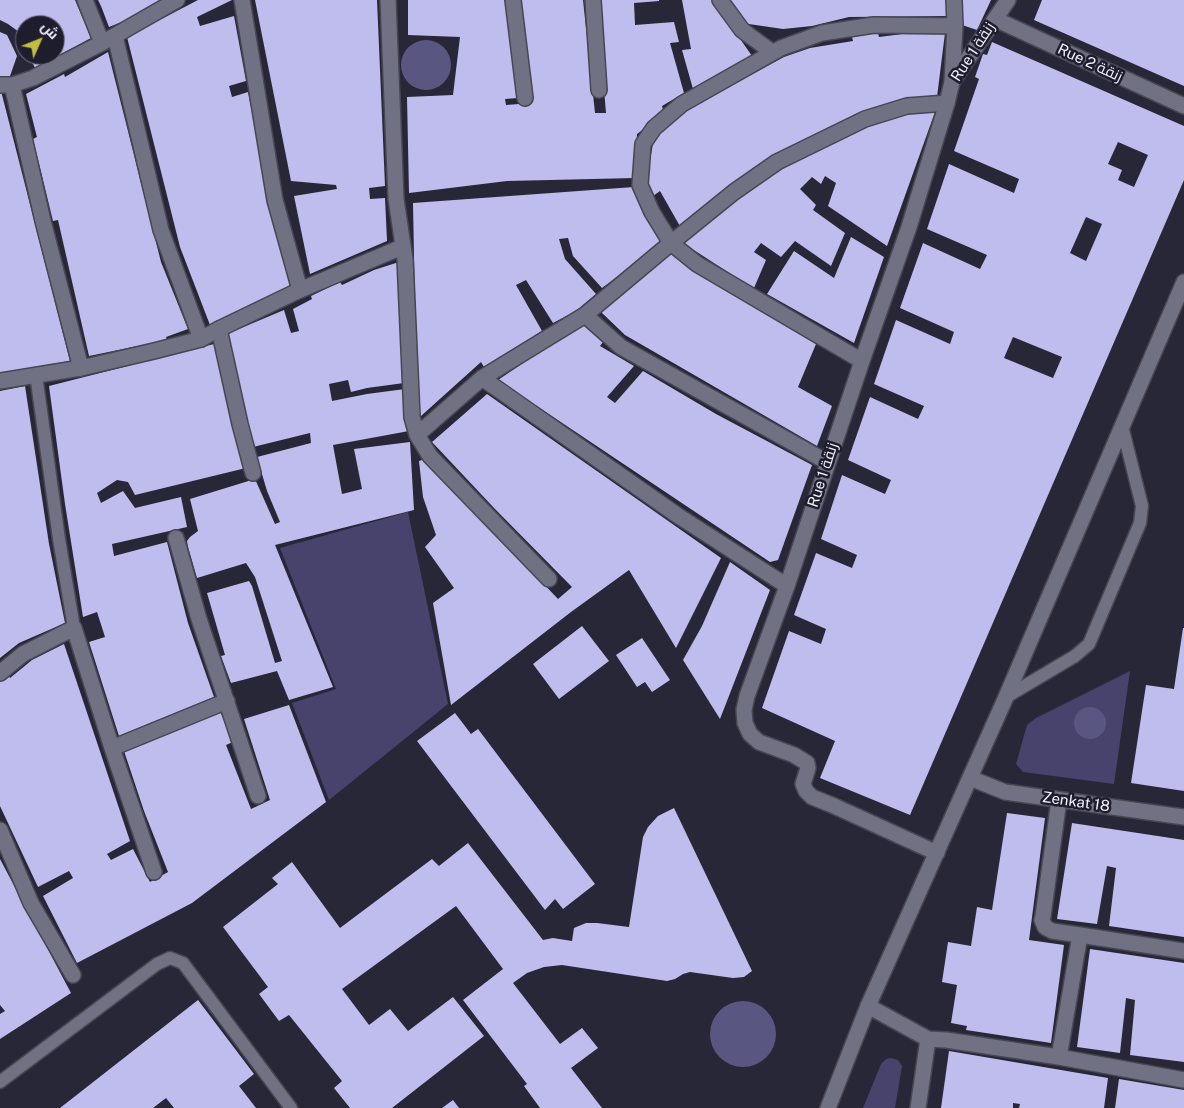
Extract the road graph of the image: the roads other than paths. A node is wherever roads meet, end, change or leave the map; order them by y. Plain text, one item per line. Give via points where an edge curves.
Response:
1 (85, 0) edge
2 (177, 0) edge
3 (242, 0) edge
4 (388, 0) edge
5 (513, 0) edge
6 (593, 0) edge
7 (720, 0) edge
8 (954, 0) edge
9 (1008, 0) edge
10 (995, 19) junction
11 (955, 26) junction
12 (108, 39) junction
13 (772, 52) junction
14 (952, 82) junction
15 (6, 85) edge
16 (599, 90) dead end
17 (525, 98) dead end
18 (947, 103) junction
19 (1184, 106) edge
20 (671, 243) junction
21 (402, 247) junction
22 (1184, 282) edge
23 (300, 290) junction
24 (585, 315) junction
25 (219, 329) junction
26 (201, 339) junction
27 (862, 361) junction
28 (81, 368) junction
29 (36, 375) junction
30 (482, 378) junction
31 (0, 381) edge
32 (1122, 426) junction
33 (417, 435) junction
34 (827, 462) junction
35 (253, 473) dead end
36 (176, 538) dead end
37 (549, 579) dead end
38 (786, 586) junction
39 (74, 628) junction
40 (0, 673) edge
41 (1006, 697) junction
42 (227, 702) junction
43 (112, 748) junction
44 (970, 778) junction
45 (258, 796) dead end
46 (1059, 800) junction
47 (1184, 817) edge
48 (0, 830) edge
49 (937, 853) junction
50 (154, 872) dead end
51 (1080, 935) junction
52 (1184, 951) edge
53 (72, 975) dead end
54 (868, 1006) junction
55 (928, 1039) junction
56 (1059, 1058) junction
57 (1184, 1080) edge
58 (0, 1082) edge
59 (291, 1108) edge
60 (828, 1108) edge
61 (918, 1108) edge

1 - 12 street
2 - 12 street
3 - 23 street via 274,200
4 - 21 street via 396,199
5 - 17 street
6 - 16 street
7 - 13 street via 742,30
8 - 11 street
9 - 10 street, Rue 1 زنقة
10 - 14 street, Rue 1 زنقة
10 - 19 street, Rue 2 زنقة
11 - 13 street via 874,25 822,33
11 - 14 street
12 - 15 street via 32,78
12 - 26 street via 161,230
13 - 20 street via 682,104 654,128 643,144 640,185
14 - 18 street, Rue 1 زنقة
15 - 28 street
18 - 20 street via 906,106 865,119 776,162
18 - 27 street, Rue 1 زنقة via 909,227
20 - 24 street
20 - 27 street via 697,264
21 - 23 street
21 - 33 street via 412,417
22 - 32 street
23 - 25 street
24 - 30 street
24 - 34 street via 621,347
25 - 26 street
25 - 35 street
26 - 28 street
27 - 34 street, Rue 1 زنقة
28 - 29 street
29 - 31 street
29 - 39 lane
30 - 33 street
30 - 38 street via 677,515
32 - 41 street
32 - 41 lane via 1142,506 1140,523 1089,644 1075,656
33 - 37 street via 430,456
34 - 38 street, Rue 1 زنقة
36 - 42 street
38 - 49 street, Rue 1 زنقة via 747,696 745,723 750,734 759,742 807,763 803,784 812,797
39 - 40 street via 23,654
39 - 43 street
41 - 44 street
42 - 43 street
42 - 45 street
43 - 50 street
44 - 46 street, Zenkat 18 via 1005,792
44 - 49 street
46 - 47 street, Zenkat 18
46 - 51 street via 1042,920 1049,929
48 - 53 street via 31,903
49 - 54 street
51 - 52 street
51 - 56 street
54 - 55 street
54 - 60 street
55 - 56 street
55 - 61 street
56 - 57 street
58 - 59 lane via 170,958 183,963

